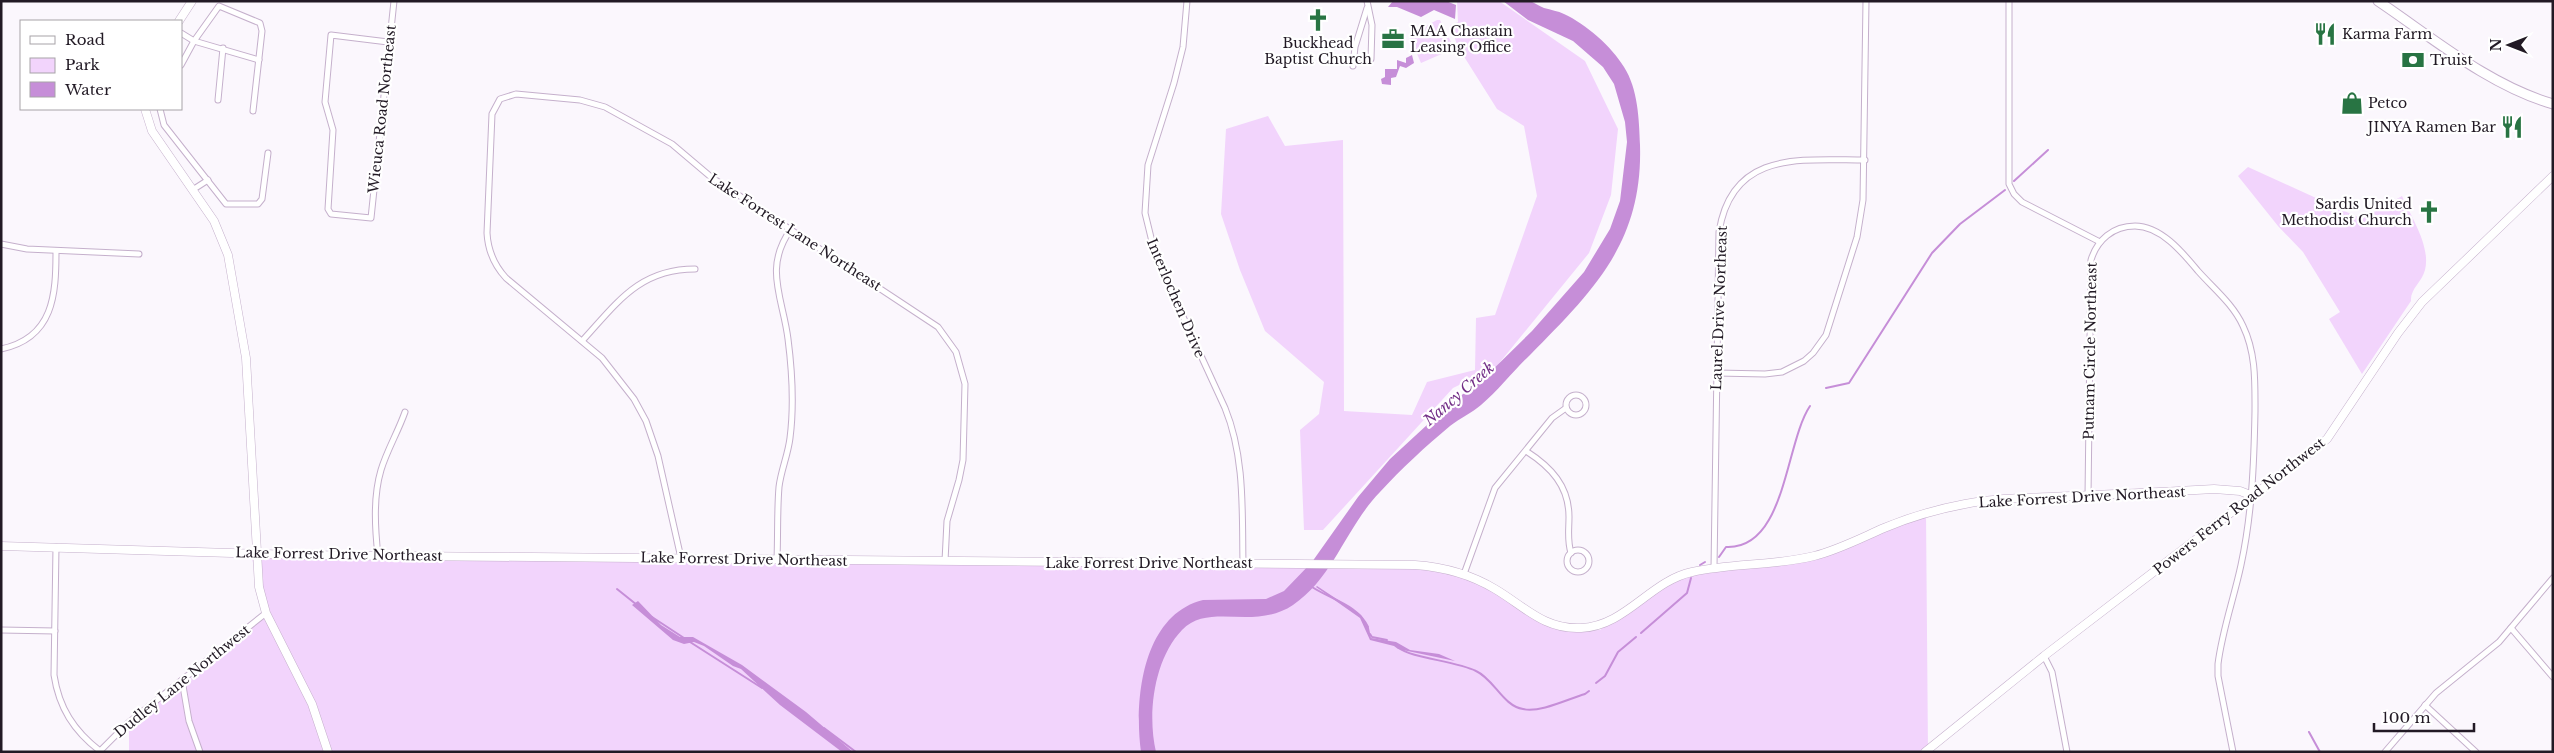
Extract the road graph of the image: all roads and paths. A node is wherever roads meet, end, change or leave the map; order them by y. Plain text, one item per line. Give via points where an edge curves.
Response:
1 (192, 1) edge
2 (394, 1) edge
3 (1188, 1) edge
4 (1866, 1) edge
5 (2009, 1) edge
6 (2378, 1) edge
7 (1368, 3) edge
8 (180, 20) edge
9 (182, 34) edge
10 (194, 41) junction
11 (388, 42) junction
12 (223, 48) junction
13 (1353, 57) junction
14 (259, 60) junction
15 (182, 63) edge
16 (1353, 66) dead end
17 (218, 100) dead end
18 (2553, 104) edge
19 (145, 110) edge
20 (160, 110) edge
21 (253, 111) dead end
22 (268, 153) dead end
23 (1865, 160) junction
24 (2553, 176) edge
25 (208, 180) junction
26 (194, 189) junction
27 (790, 229) junction
28 (2100, 242) junction
29 (1, 244) edge
30 (56, 250) junction
31 (139, 254) dead end
32 (695, 269) dead end
33 (582, 341) junction
34 (1, 349) edge
35 (1717, 373) junction
36 (1566, 408) junction
37 (405, 412) dead end
38 (1526, 451) junction
39 (2088, 496) junction
40 (2253, 496) junction
41 (1, 546) edge
42 (56, 547) junction
43 (1571, 552) junction
44 (257, 553) junction
45 (378, 556) junction
46 (681, 558) junction
47 (777, 559) junction
48 (945, 561) junction
49 (1243, 564) junction
50 (1714, 568) junction
51 (1464, 574) junction
52 (2553, 578) edge
53 (266, 613) junction
54 (2511, 628) junction
55 (1, 630) edge
56 (55, 631) junction
57 (2044, 656) junction
58 (2553, 677) edge
59 (182, 680) junction
60 (2425, 705) junction
61 (100, 752) edge
62 (200, 752) edge
63 (328, 752) edge
64 (1925, 752) edge
65 (2067, 752) edge
66 (2234, 752) edge
67 (2386, 752) edge
68 (2476, 752) edge

1 - 8 street
2 - 11 street, Wieuca Road Northeast
3 - 49 street, Interlochen Drive via 1183,47 1148,165 1145,213 1156,258 1234,434 1240,471
4 - 23 street
5 - 28 street via 2008,175 2011,190 2022,202
6 - 18 main road via 2489,76
7 - 13 street
7 - 13 street via 1372,25 1371,59
9 - 10 street
10 - 12 street
10 - 14 street via 219,6 260,22
10 - 15 street
11 - 11 street, Wieuca Road Northeast via 371,218 332,214 328,209 333,130 325,102 331,35
12 - 14 street
12 - 17 street
13 - 16 street
14 - 21 street
19 - 26 street via 152,131
20 - 25 street via 164,125
22 - 25 street via 262,199 258,204 226,204
23 - 35 street via 1857,237 1830,326 1821,344 1804,361 1782,372
23 - 35 street, Laurel Drive Northeast via 1778,162 1753,173 1733,193 1723,212 1719,232
24 - 40 street, Powers Ferry Road Northwest via 2422,302 2327,439
25 - 26 street
26 - 44 street via 223,242 241,325 250,403
27 - 33 street, Lake Forrest Lane Northeast via 711,178 672,144 605,108 580,100 516,94 504,96 492,114 487,233 490,252 506,278
27 - 47 street via 782,244 775,274 788,340 792,419 779,486
27 - 48 street, Lake Forrest Lane Northeast via 930,320 945,334 956,352 964,384 962,460 960,480 947,520
28 - 39 street, Putnam Circle Northeast via 2090,267
28 - 40 street, Putnam Circle Northeast via 2111,232 2126,227 2140,226 2155,231 2186,257 2238,315 2248,338 2254,365
29 - 30 street
30 - 31 street
30 - 34 street via 55,296 46,318 30,336
32 - 33 street via 667,271 639,283
33 - 46 street, Lake Forrest Lane Northeast via 619,378 646,421 658,456
35 - 50 street, Laurel Drive Northeast
36 - 36 street via 1570,413 1579,415 1586,408 1586,402 1582,397 1573,395 1566,402
36 - 38 street via 1552,418
37 - 45 street via 380,478 376,521
38 - 43 street via 1549,468 1563,487 1569,506
38 - 51 street via 1495,488
39 - 40 street, Lake Forrest Drive Northeast via 2214,489 2240,491
39 - 50 street, Lake Forrest Drive Northeast via 2000,499 1964,504 1900,522 1815,556
40 - 57 street, Powers Ferry Road Northwest
40 - 66 street, Putnam Circle Northeast via 2218,664 2219,685
41 - 42 street, Lake Forrest Drive Northeast
42 - 44 street, Lake Forrest Drive Northeast
42 - 56 street
43 - 43 street via 1567,561 1569,567 1578,572 1584,569 1588,564 1586,554 1577,550
44 - 45 street, Lake Forrest Drive Northeast
44 - 53 street via 259,587
45 - 46 street, Lake Forrest Drive Northeast
46 - 47 street, Lake Forrest Drive Northeast
47 - 48 street, Lake Forrest Drive Northeast
48 - 49 street, Lake Forrest Drive Northeast
49 - 51 street, Lake Forrest Drive Northeast via 1426,566
50 - 51 street, Lake Forrest Drive Northeast via 1674,578 1614,620 1578,629 1537,619 1495,589
52 - 54 street
53 - 59 street, Dudley Lane Northwest
53 - 63 street via 303,685
54 - 58 street
54 - 60 street via 2487,654 2447,683
55 - 56 street
56 - 61 street via 54,675 60,702 75,729
57 - 64 street, Powers Ferry Road Northwest
57 - 65 street via 2052,672
59 - 61 street, Dudley Lane Northwest via 128,723
59 - 62 street via 188,720
60 - 67 street
60 - 68 street

